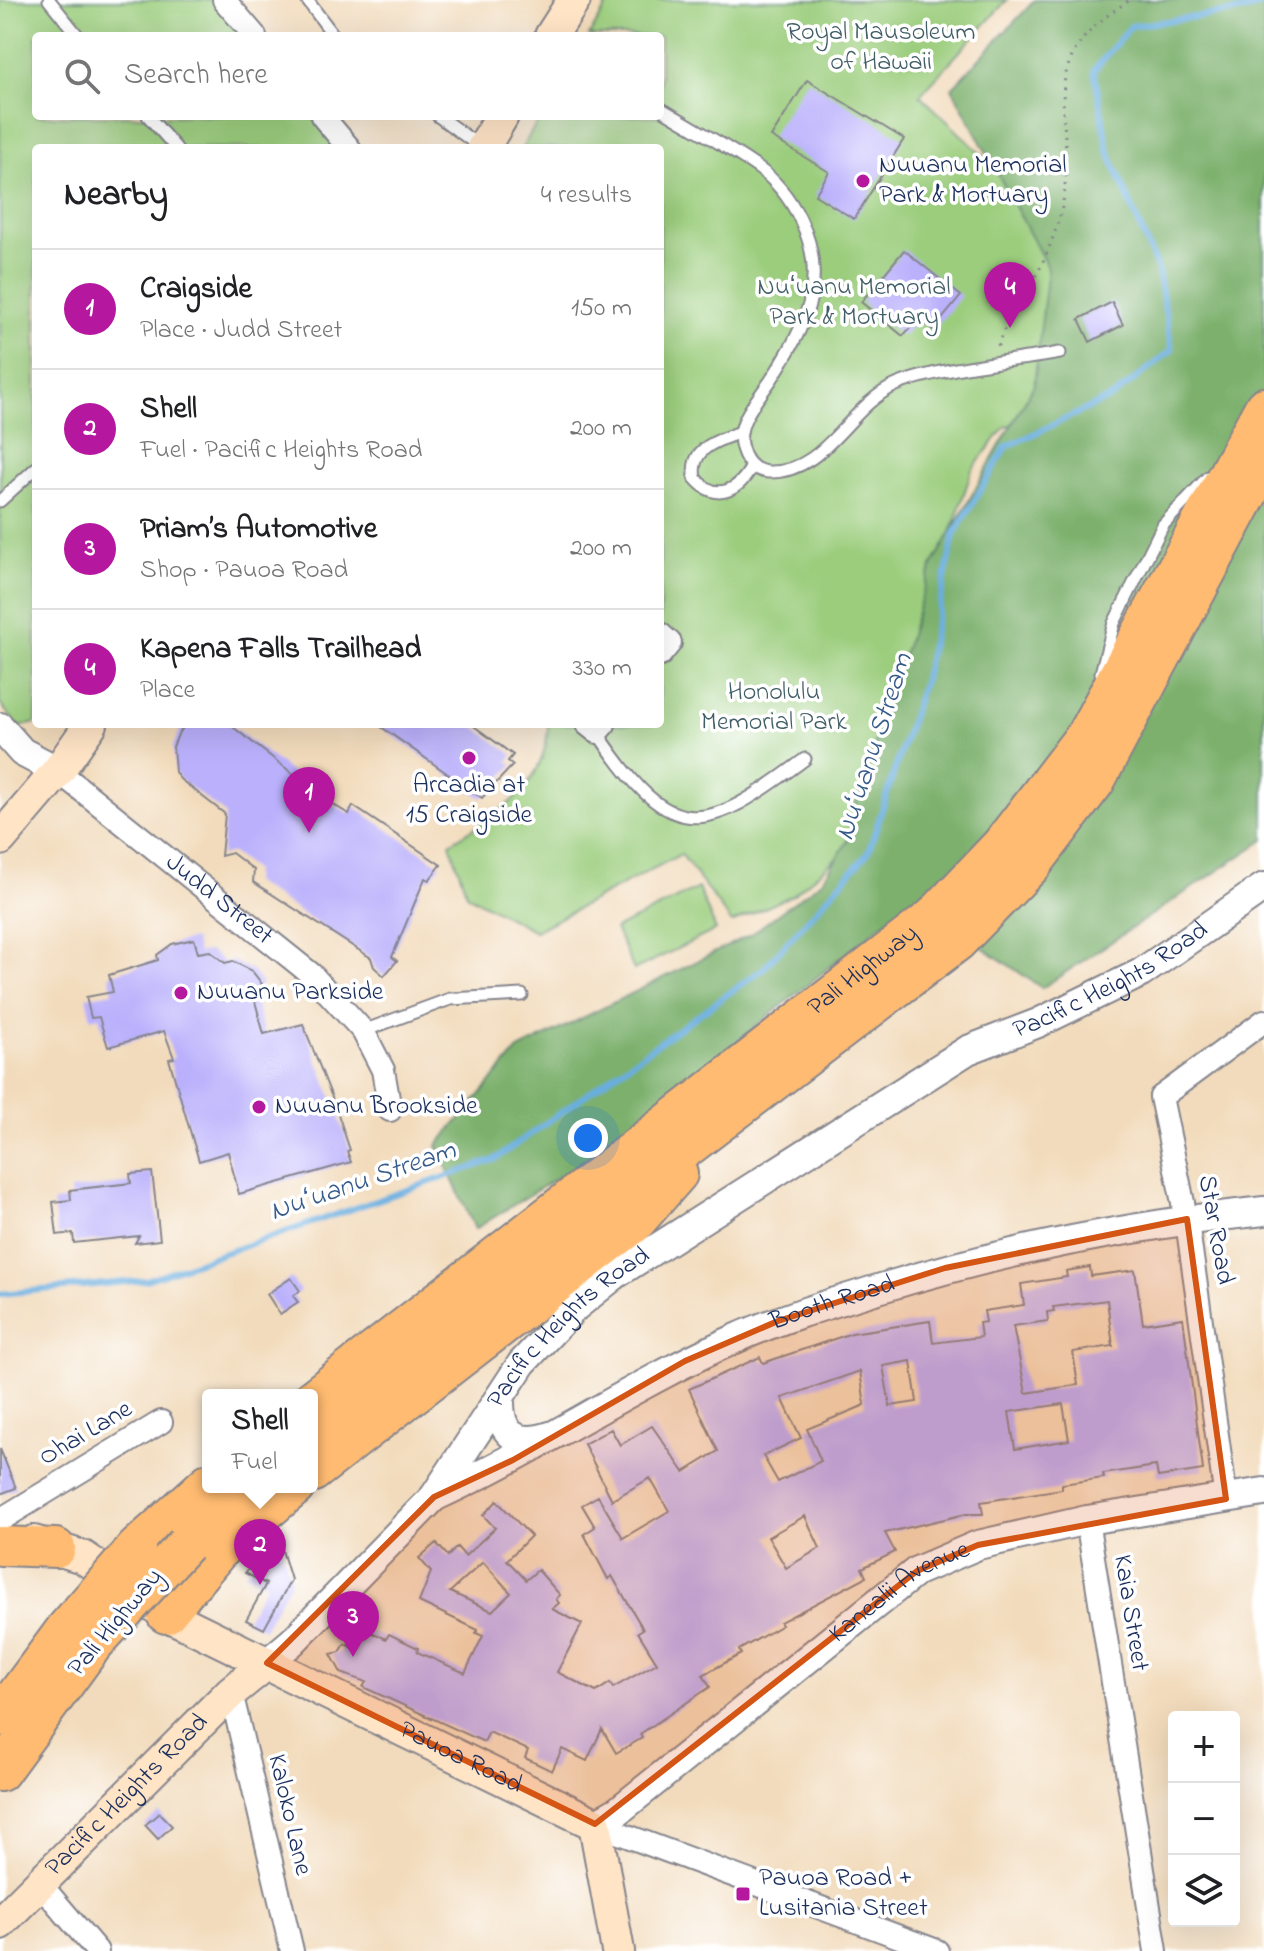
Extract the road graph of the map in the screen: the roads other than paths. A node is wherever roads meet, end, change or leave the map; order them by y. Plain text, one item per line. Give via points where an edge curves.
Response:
1 (49, 0) edge
2 (224, 0) edge
3 (307, 0) edge
4 (574, 0) edge
5 (75, 32) edge
6 (252, 32) edge
7 (331, 32) edge
8 (554, 32) edge
9 (664, 110) edge
10 (152, 120) edge
11 (325, 120) edge
12 (444, 120) edge
13 (500, 120) edge
14 (172, 144) edge
15 (346, 144) edge
16 (477, 144) edge
17 (485, 144) edge
18 (1060, 353) dead end
19 (741, 432) junction
20 (1260, 435) edge
21 (752, 466) junction
22 (32, 472) edge
23 (0, 501) edge
24 (0, 727) edge
25 (88, 728) edge
26 (597, 728) edge
27 (805, 759) dead end
28 (58, 771) junction
29 (0, 839) edge
30 (1264, 887) edge
31 (522, 995) dead end
32 (1264, 1021) edge
33 (363, 1031) junction
34 (390, 1110) dead end
35 (733, 1111) junction
36 (1264, 1211) edge
37 (1187, 1219) junction
38 (318, 1394) edge
39 (500, 1397) junction
40 (161, 1422) dead end
41 (318, 1428) edge
42 (552, 1435) junction
43 (318, 1468) edge
44 (202, 1492) edge
45 (1264, 1492) edge
46 (236, 1493) edge
47 (288, 1493) edge
48 (434, 1497) junction
49 (1226, 1499) junction
50 (0, 1520) edge
51 (1087, 1520) junction
52 (0, 1534) edge
53 (173, 1534) junction
54 (0, 1546) edge
55 (56, 1548) junction
56 (166, 1614) junction
57 (79, 1637) junction
58 (267, 1663) junction
59 (0, 1684) edge
60 (231, 1692) junction
61 (0, 1717) edge
62 (0, 1772) edge
63 (595, 1824) junction
64 (41, 1885) junction
65 (0, 1923) edge
66 (97, 1951) edge
67 (292, 1951) edge
68 (618, 1951) edge
69 (937, 1951) edge
70 (1156, 1951) edge

1 - 5 lane
2 - 6 street
3 - 7 lane
4 - 8 main road
9 - 19 lane via 761,169 789,197 812,244 815,282 798,338
10 - 14 lane
11 - 15 street
12 - 16 lane
13 - 17 main road
18 - 21 lane via 894,386 871,400 810,459 788,470 760,471
19 - 21 lane via 743,455
19 - 21 lane via 700,450 695,478 708,489 724,492 744,482
20 - 35 highway, Pali Highway via 1095,782 1032,865 957,942
20 - 38 highway, Pali Highway via 1086,734 1001,845 933,917
22 - 23 lane
24 - 28 street, Judd Street via 22,752
25 - 28 main road
26 - 27 lane via 614,759 678,817 707,819 740,804
28 - 29 main road
28 - 33 street, Judd Street via 311,974
30 - 39 street, Pacific Heights Road via 1141,973 968,1050 640,1258 575,1307 522,1363
31 - 33 lane via 450,999
32 - 37 street, Star Road via 1161,1097
33 - 34 street, Judd Street via 383,1070
35 - 41 highway, Pali Highway
35 - 43 highway via 634,1224
36 - 37 street, Booth Road
37 - 42 street, Booth Road via 1058,1241 817,1307 685,1361
37 - 49 street, Star Road
39 - 42 street via 503,1423 522,1442
39 - 48 street, Pacific Heights Road
40 - 50 street, Ohai Lane
42 - 48 street, Booth Road
44 - 53 highway, Pali Highway
45 - 49 street, Kanealii Avenue
46 - 53 highway, Pali Highway
47 - 56 highway via 218,1552
48 - 58 street, Pacific Heights Road
49 - 51 street, Kanealii Avenue
51 - 63 street, Kanealii Avenue via 978,1545 917,1571
51 - 70 street, Kaia Street
52 - 55 main road, Pauoa Road
53 - 57 highway, Pali Highway, bridge
54 - 55 highway
55 - 56 main road, Pauoa Road via 83,1557
56 - 58 main road, Pauoa Road
57 - 59 highway
57 - 61 highway, Pali Highway
57 - 62 highway, Pali Highway
58 - 60 main road, Pacific Heights Road
58 - 63 main road, Pauoa Road
60 - 64 main road, Pacific Heights Road
60 - 67 street, Kaloko Lane
63 - 68 main road
63 - 69 street, Pauoa Road
64 - 65 main road, Pacific Heights Road
64 - 66 street

